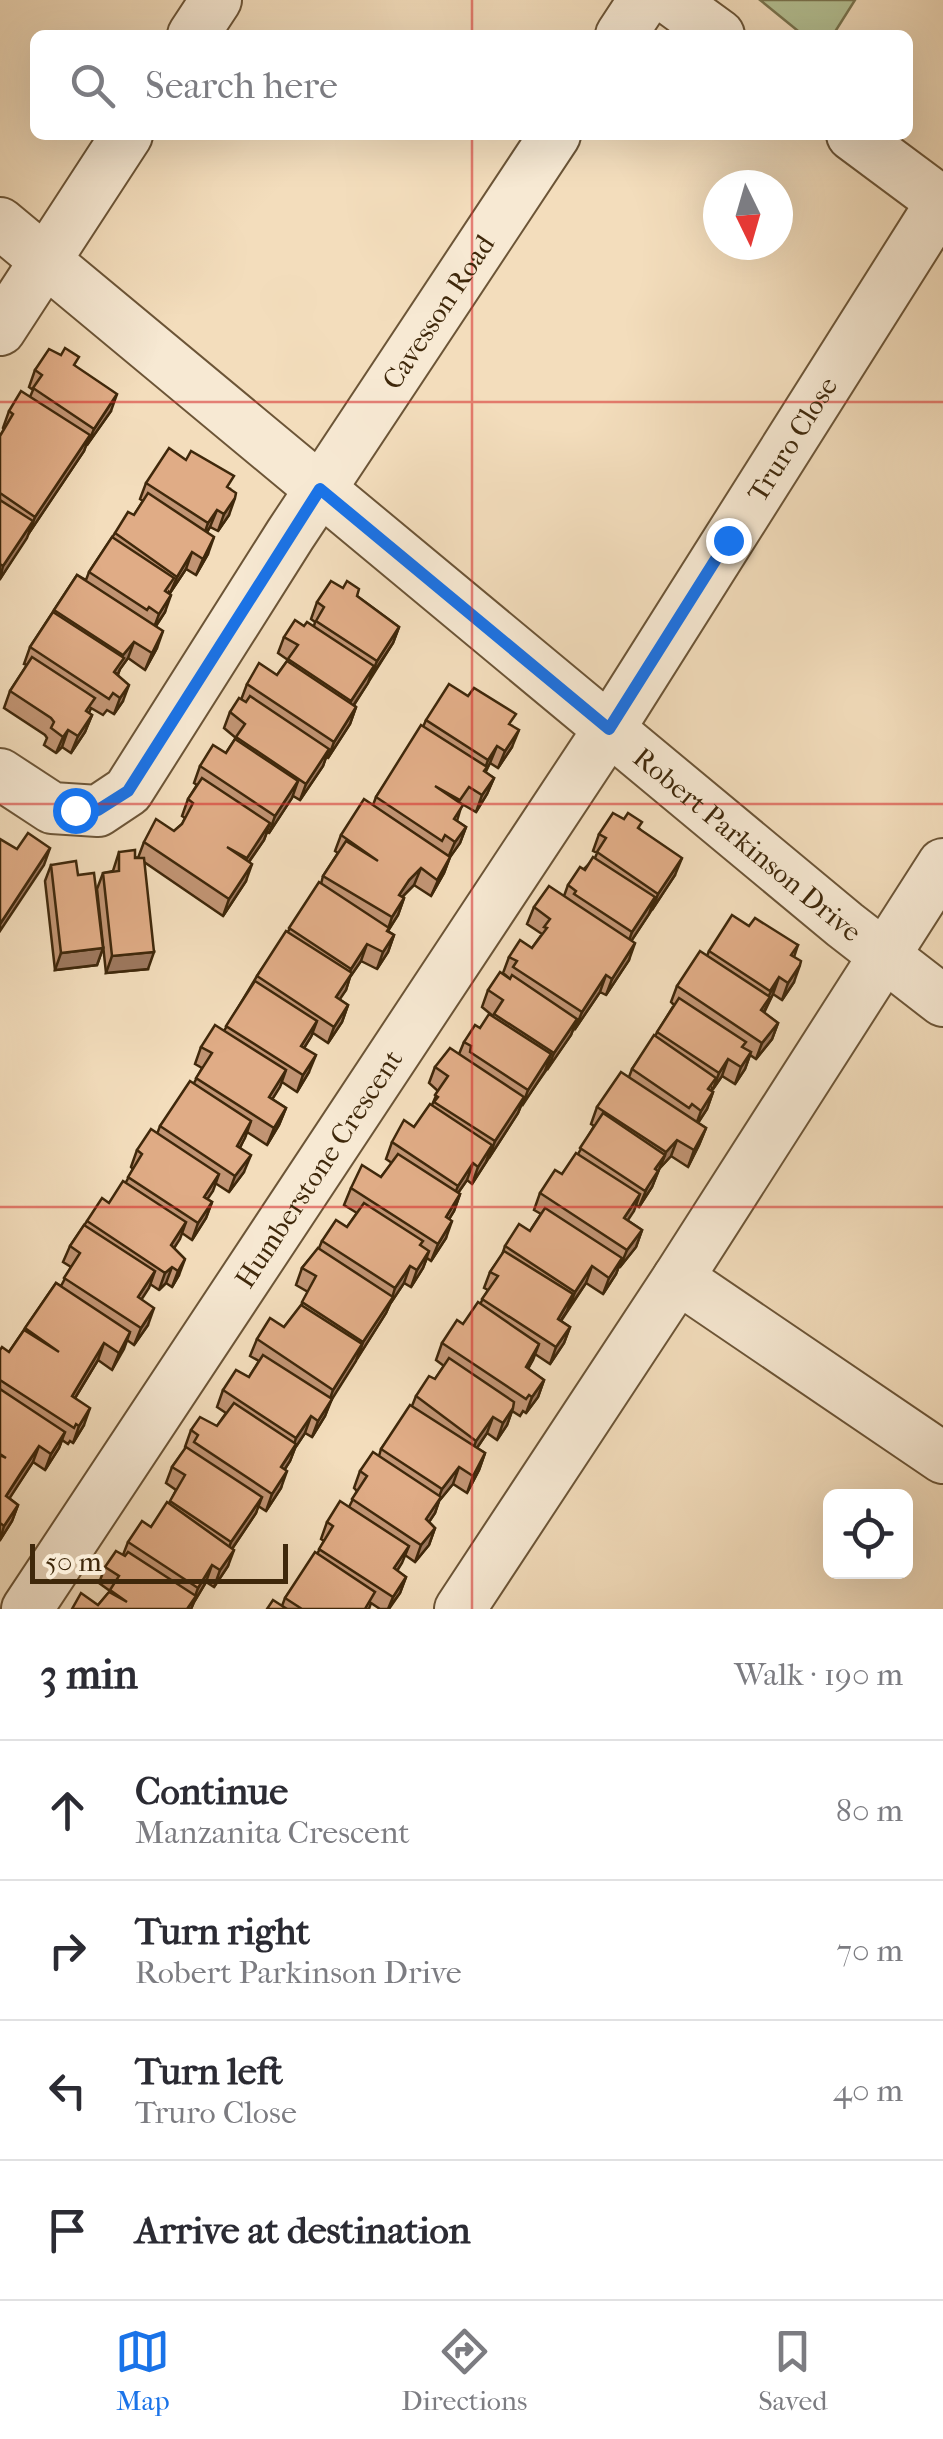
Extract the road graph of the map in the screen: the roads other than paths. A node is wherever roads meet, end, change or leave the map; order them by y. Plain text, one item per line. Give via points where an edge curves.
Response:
1 (216, 0) edge
2 (644, 0) edge
3 (671, 0) edge
4 (196, 30) edge
5 (624, 30) edge
6 (712, 30) edge
7 (125, 140) edge
8 (552, 140) edge
9 (859, 140) edge
10 (942, 201) edge
11 (0, 223) edge
12 (46, 262) junction
13 (0, 330) edge
14 (320, 489) junction
15 (609, 729) junction
16 (0, 774) edge
17 (943, 864) edge
18 (883, 956) junction
19 (943, 1001) edge
20 (678, 1278) junction
21 (943, 1458) edge
22 (481, 1601) edge
23 (27, 1609) edge

1 - 4 street
2 - 5 street
3 - 6 street
7 - 12 street
8 - 14 street, Cavesson Road
9 - 10 street
10 - 15 street, Truro Close
11 - 12 street, Robert Parkinson Drive
12 - 13 street
12 - 14 street, Robert Parkinson Drive
14 - 15 street, Robert Parkinson Drive
14 - 16 street, Cavesson Road via 128,791 98,810 52,808
15 - 18 street, Robert Parkinson Drive
15 - 23 street, Humberstone Crescent
17 - 18 street
18 - 19 street, Robert Parkinson Drive
18 - 20 street
20 - 21 street
20 - 22 street

